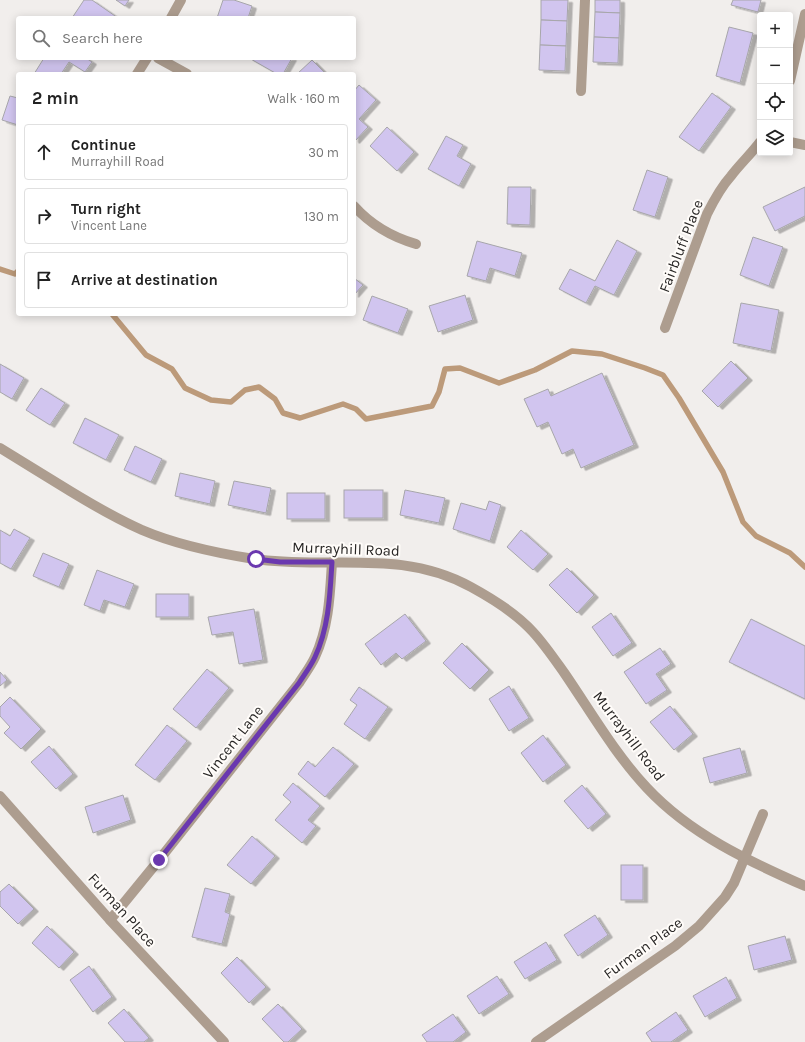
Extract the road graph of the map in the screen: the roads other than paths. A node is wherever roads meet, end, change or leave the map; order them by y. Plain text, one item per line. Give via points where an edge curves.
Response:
1 (181, 0) edge
2 (584, 0) edge
3 (805, 14) edge
4 (172, 16) edge
5 (146, 60) edge
6 (162, 60) edge
7 (793, 68) edge
8 (138, 72) edge
9 (183, 72) edge
10 (581, 91) dead end
11 (793, 143) edge
12 (805, 145) edge
13 (757, 146) edge
14 (356, 208) edge
15 (416, 244) dead end
16 (666, 328) dead end
17 (0, 448) edge
18 (332, 562) junction
19 (0, 796) edge
20 (763, 814) dead end
21 (744, 858) junction
22 (805, 886) edge
23 (110, 920) junction
24 (224, 1042) edge
25 (536, 1042) edge

1 - 4 street
2 - 10 street
3 - 7 street
5 - 8 street
6 - 9 street
11 - 12 street
13 - 16 street, Fairbluff Place via 731,175 707,214
14 - 15 street via 382,229
17 - 18 street, Murrayhill Road via 109,515 143,531 208,551 256,559 280,562
18 - 21 street, Murrayhill Road via 380,562 412,566 459,580 491,597 520,619 538,637 625,761 647,788 676,815 708,838
18 - 23 street, Vincent Lane via 328,616 324,631 315,657 299,683
19 - 23 street, Furman Place
20 - 21 street, Furman Place
21 - 22 street, Murrayhill Road
21 - 25 street, Furman Place via 725,897 699,926
23 - 24 street, Furman Place

